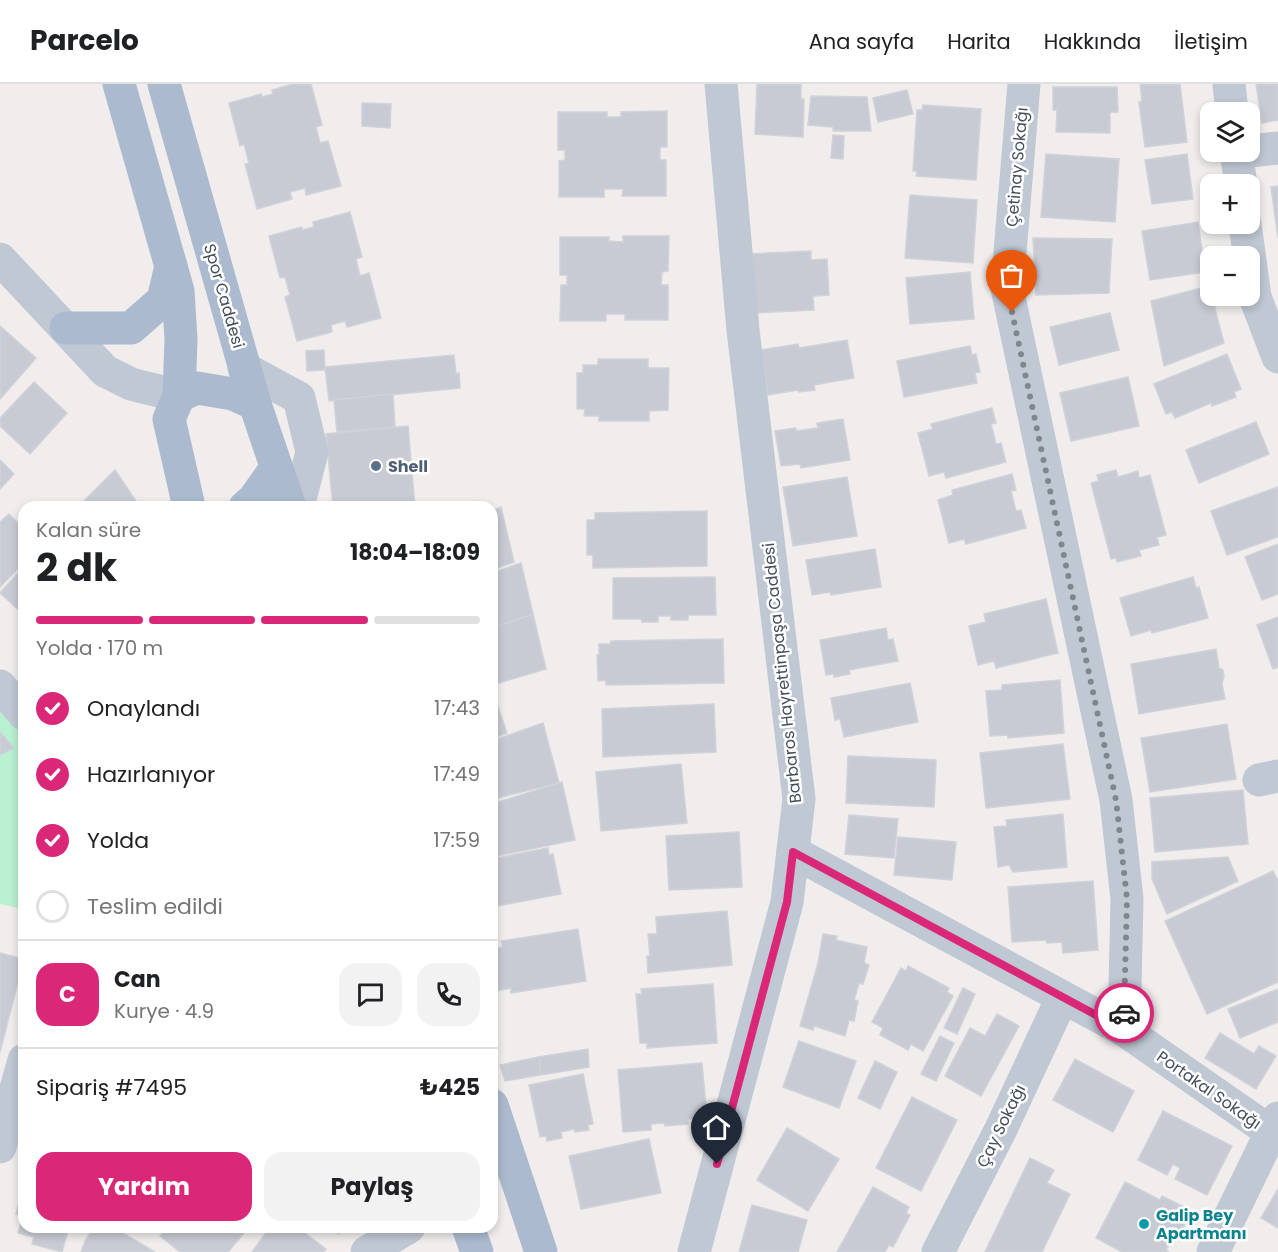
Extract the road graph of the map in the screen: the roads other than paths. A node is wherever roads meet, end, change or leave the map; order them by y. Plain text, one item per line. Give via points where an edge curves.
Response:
1 (119, 84) edge
2 (164, 84) edge
3 (721, 84) edge
4 (1024, 84) edge
5 (1229, 84) edge
6 (1231, 102) edge
7 (1278, 148) edge
8 (1260, 150) edge
9 (1246, 234) edge
10 (0, 259) edge
11 (171, 266) junction
12 (66, 328) junction
13 (1278, 357) edge
14 (244, 368) junction
15 (179, 396) junction
16 (255, 404) junction
17 (276, 468) junction
18 (188, 501) edge
19 (252, 501) edge
20 (288, 501) edge
21 (300, 501) edge
22 (0, 686) edge
23 (18, 707) edge
24 (793, 852) junction
25 (1062, 998) junction
26 (1124, 1030) junction
27 (18, 1082) edge
28 (498, 1123) edge
29 (1275, 1129) edge
30 (0, 1147) edge
31 (399, 1233) edge
32 (470, 1233) edge
33 (367, 1252) edge
34 (477, 1252) edge
35 (541, 1252) edge
36 (694, 1252) edge
37 (938, 1252) edge
38 (1213, 1252) edge

1 - 11 main road
2 - 14 main road, Spor Caddesi
3 - 24 street, Barbaros Hayrettinpaşa Caddesi via 743,330 799,799
4 - 26 street, Çetinay Sokağı via 1007,288 1116,800 1127,899
5 - 6 street
7 - 8 street
9 - 13 street via 1255,297
10 - 12 street
11 - 12 main road via 163,300 131,328
11 - 15 main road via 178,291 181,339
12 - 15 street via 105,371 131,384
14 - 16 main road, Spor Caddesi
14 - 21 street via 299,398 312,452
15 - 16 main road via 197,388 233,394
15 - 18 main road via 169,419
16 - 17 main road, Spor Caddesi
17 - 19 main road
17 - 20 main road, Spor Caddesi
22 - 23 street
24 - 25 street, Portakal Sokağı
24 - 36 street, Barbaros Hayrettinpaşa Caddesi via 787,902
25 - 26 street, Portakal Sokağı
25 - 37 street, Çay Sokağı
26 - 29 street, Portakal Sokağı
27 - 30 street
28 - 35 main road
29 - 38 street
31 - 33 street
32 - 34 main road

